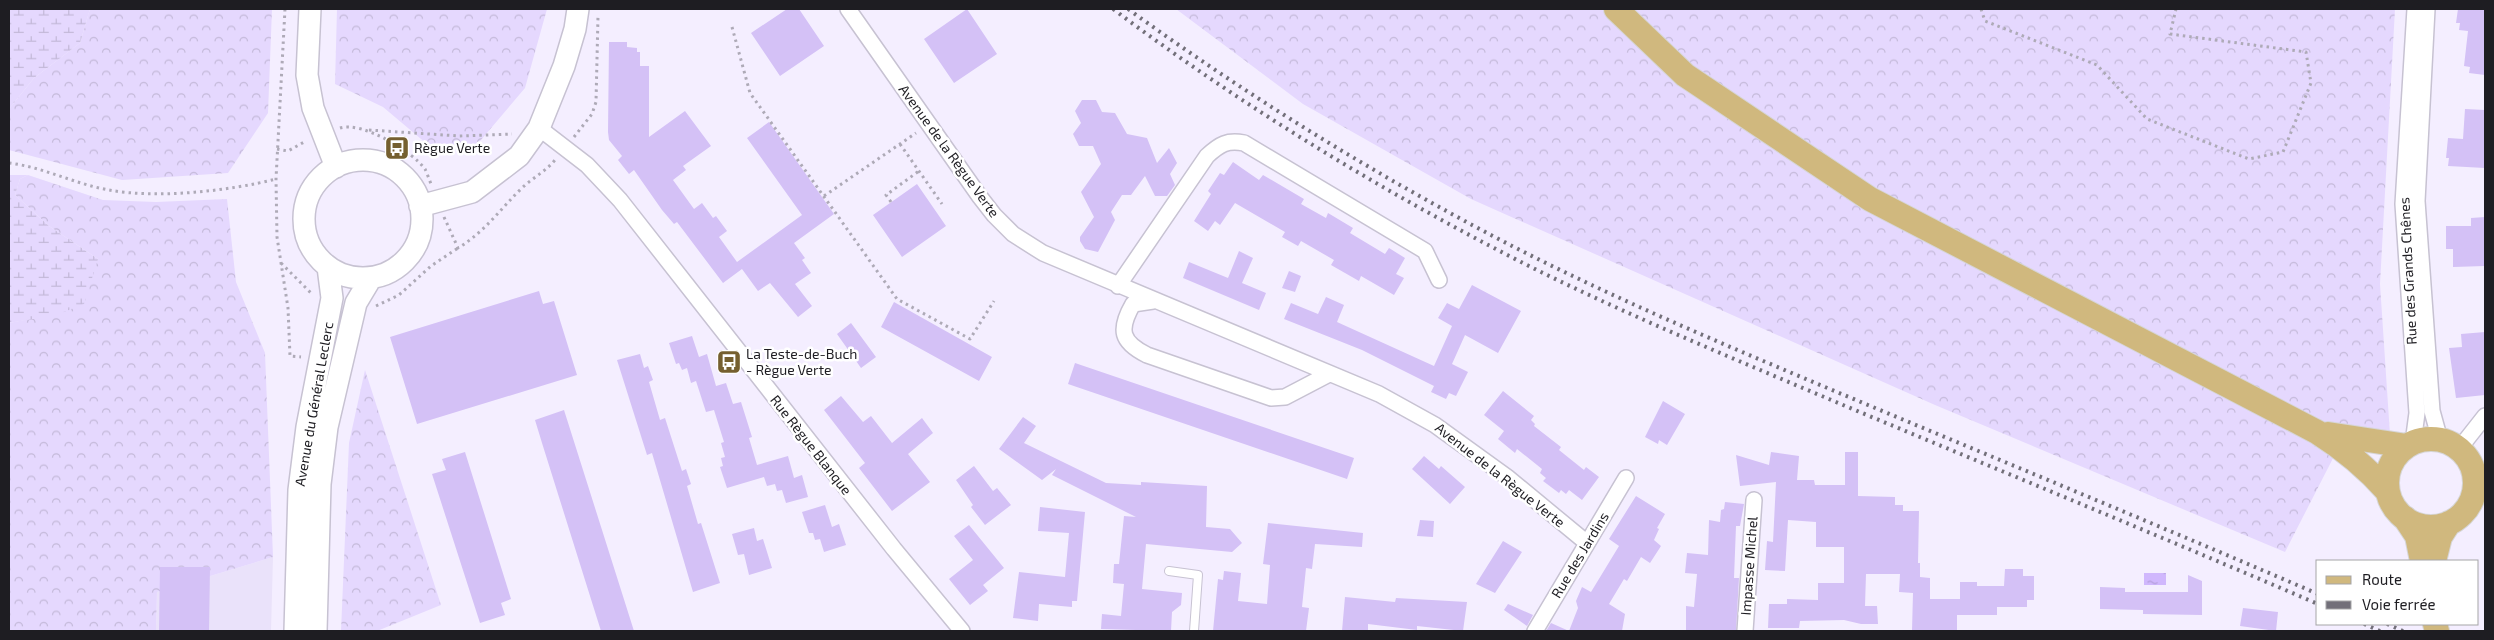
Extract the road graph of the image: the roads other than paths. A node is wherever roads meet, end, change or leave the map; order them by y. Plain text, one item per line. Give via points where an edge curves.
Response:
1 (310, 9) edge
2 (578, 9) edge
3 (848, 9) edge
4 (1616, 9) edge
5 (2415, 9) edge
6 (2427, 9) edge
7 (539, 128) junction
8 (336, 167) junction
9 (429, 205) junction
10 (328, 267) junction
11 (370, 278) junction
12 (1439, 280) dead end
13 (1118, 286) junction
14 (1156, 301) junction
15 (1329, 374) junction
16 (2485, 416) edge
17 (2317, 432) junction
18 (2449, 444) junction
19 (2410, 445) junction
20 (1626, 478) dead end
21 (2480, 482) edge
22 (2388, 492) junction
23 (1754, 500) dead end
24 (2405, 518) junction
25 (2449, 523) junction
26 (1587, 543) junction
27 (2422, 560) edge
28 (2434, 560) edge
29 (1169, 571) dead end
30 (295, 631) edge
31 (316, 631) edge
32 (962, 631) edge
33 (1194, 631) edge
34 (1535, 631) edge
35 (1745, 631) edge

1 - 8 main road via 307,75 313,108
2 - 7 main road via 564,66
3 - 13 street, Avenue de la Règue Verte via 989,209 1013,234 1043,253
4 - 17 main road via 1685,75 1870,200
5 - 19 street, Rue des Grands Chênes via 2403,204 2417,412
6 - 18 street, Rue des Grands Chênes via 2417,201 2432,411
7 - 9 main road via 519,156 472,192
7 - 32 street, Rue Règue Blanque via 587,165 620,200 894,550
8 - 9 main road via 353,161 371,161 388,166 403,176
8 - 10 main road via 316,184 304,215 306,235 314,253
9 - 11 main road via 411,253 400,265
10 - 11 main road via 355,278
10 - 30 main road, Avenue du Général Leclerc via 332,298 307,427 299,490
11 - 31 main road, Avenue du Général Leclerc via 356,303 327,426 320,484
12 - 13 street via 1425,251 1244,143 1231,140 1219,144 1207,156
13 - 14 street, Avenue de la Règue Verte
14 - 15 street, Avenue de la Règue Verte
14 - 15 street via 1133,304 1125,318 1124,332 1130,346 1147,355 1270,398 1285,397
15 - 26 street, Avenue de la Règue Verte via 1379,394 1435,425 1507,477
16 - 18 street
17 - 19 main road
17 - 22 main road via 2345,450
18 - 19 main road via 2429,439
18 - 21 main road via 2467,458
19 - 22 main road via 2397,455 2390,466
20 - 26 street, Rue des Jardins
21 - 25 main road via 2468,506
22 - 24 main road via 2394,506
23 - 35 street, Impasse Michel
24 - 25 main road via 2426,526
24 - 27 main road via 2417,536
25 - 28 main road via 2440,538
26 - 34 street, Rue des Jardins
29 - 33 lane via 1198,575

